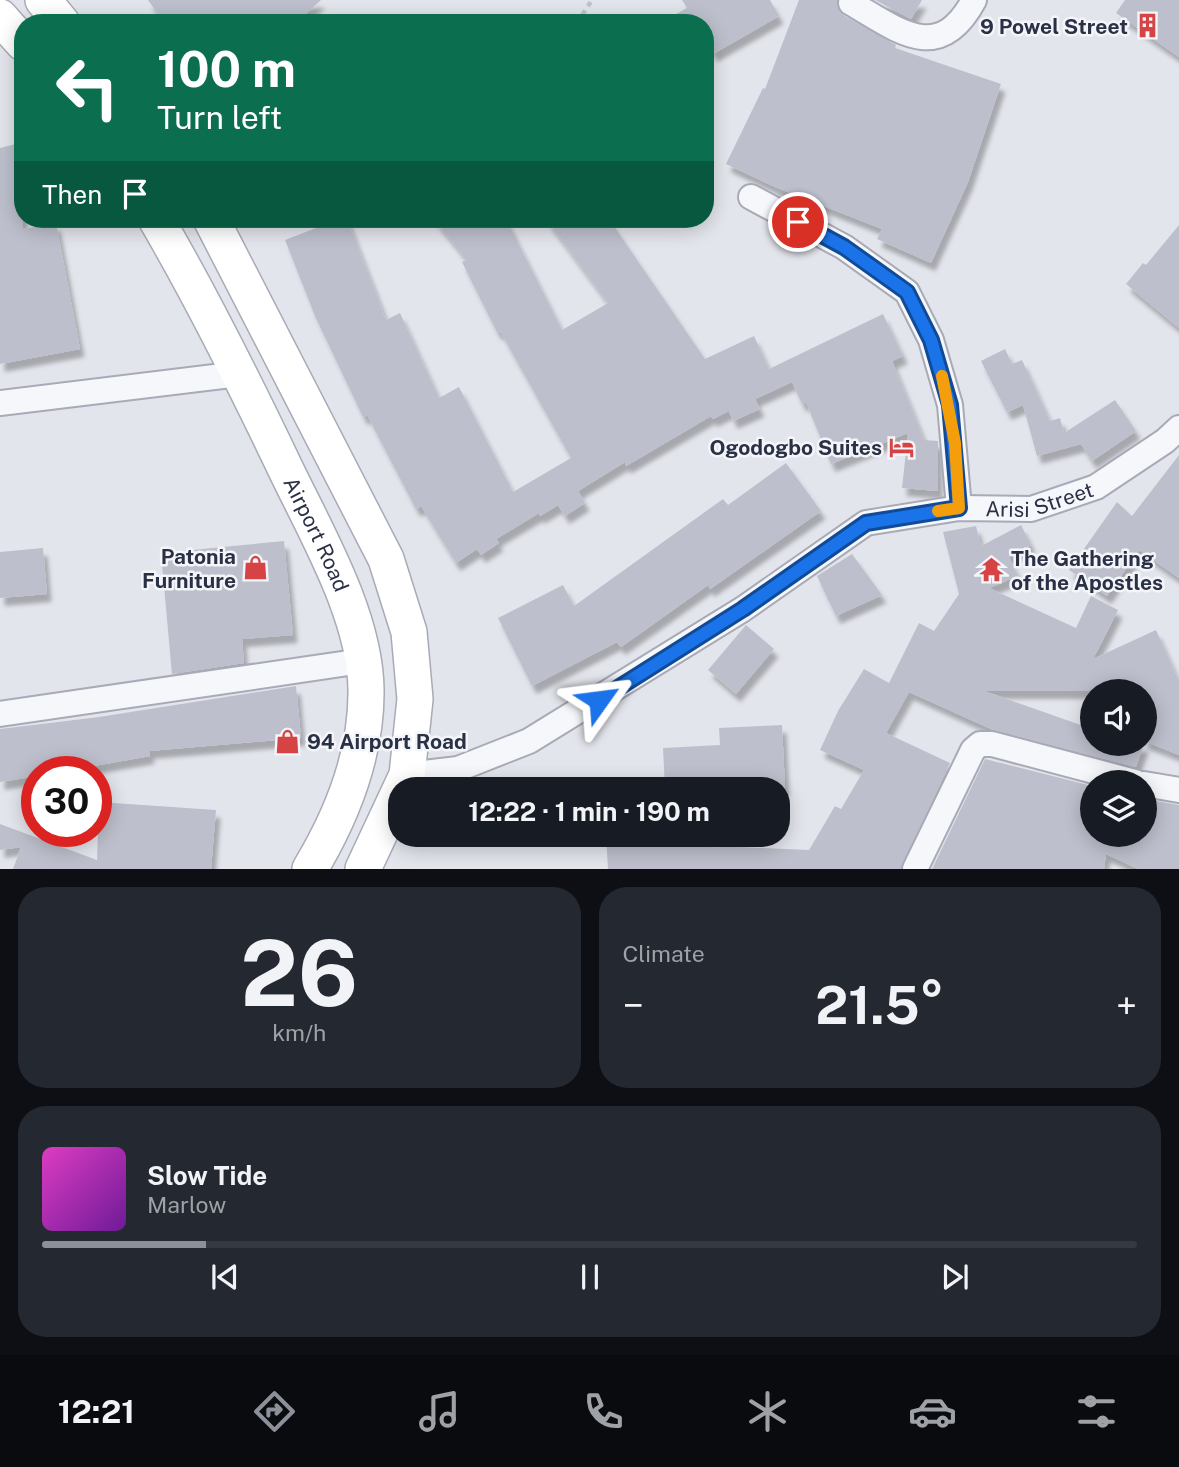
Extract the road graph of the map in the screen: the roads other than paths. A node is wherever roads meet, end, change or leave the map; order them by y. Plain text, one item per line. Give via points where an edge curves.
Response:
1 (43, 0) edge
2 (974, 0) edge
3 (851, 3) dead end
4 (55, 14) edge
5 (0, 17) edge
6 (14, 33) edge
7 (751, 197) dead end
8 (161, 228) edge
9 (216, 228) edge
10 (239, 374) junction
11 (0, 403) edge
12 (1179, 428) edge
13 (959, 508) junction
14 (362, 661) junction
15 (0, 714) edge
16 (1090, 770) edge
17 (407, 775) junction
18 (1157, 786) edge
19 (1179, 790) edge
20 (310, 869) edge
21 (363, 869) edge
22 (915, 869) edge

1 - 4 main road
2 - 3 street via 947,34 929,37 906,35
5 - 6 main road
7 - 13 street via 844,247 907,292 931,340 950,405
8 - 10 main road, Airport Road
9 - 17 main road via 386,559 409,632 415,699
10 - 11 street
10 - 14 main road, Airport Road via 326,551 356,629
12 - 13 street, Arisi Street via 1096,487 1031,509
13 - 17 street, Arisi Street via 866,523 743,609 529,741 458,769
14 - 15 street
14 - 20 main road, Airport Road via 365,731 351,784
16 - 22 street via 980,744
17 - 21 main road
18 - 19 street

